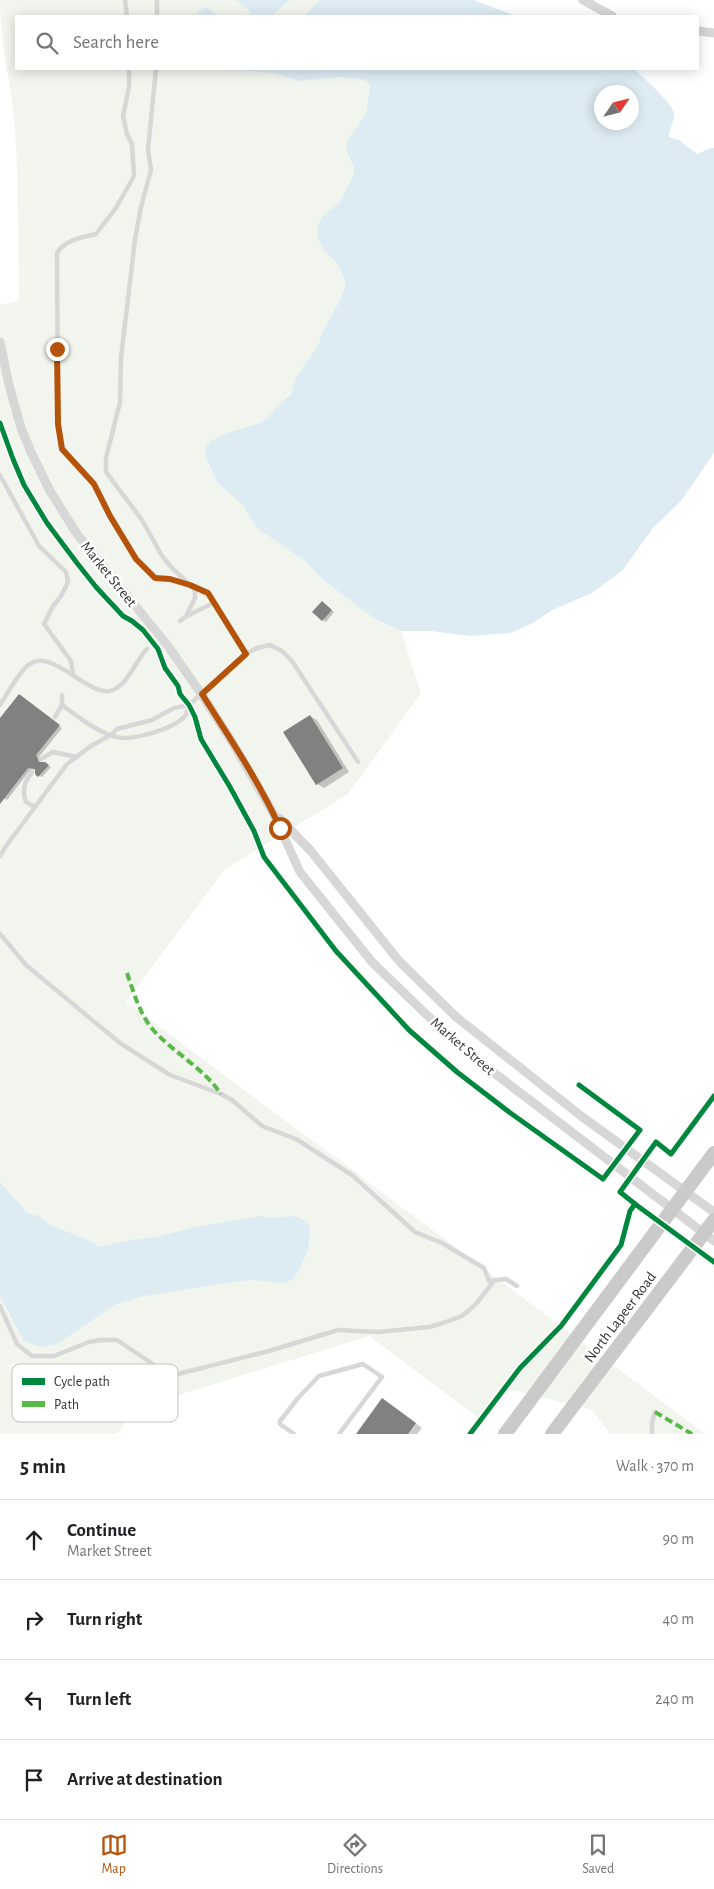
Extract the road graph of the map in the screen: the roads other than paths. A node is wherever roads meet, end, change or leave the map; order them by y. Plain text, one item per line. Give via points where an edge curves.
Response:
1 (125, 0) edge
2 (157, 0) edge
3 (583, 0) edge
4 (127, 15) edge
5 (157, 15) edge
6 (610, 15) edge
7 (699, 31) edge
8 (714, 33) edge
9 (129, 70) edge
10 (156, 70) edge
11 (0, 342) edge
12 (0, 475) edge
13 (190, 585) junction
14 (214, 602) junction
15 (187, 614) junction
16 (180, 621) dead end
17 (147, 649) dead end
18 (246, 654) junction
19 (72, 674) junction
20 (202, 694) junction
21 (62, 695) dead end
22 (0, 705) edge
23 (62, 705) junction
24 (189, 705) junction
25 (55, 717) dead end
26 (111, 735) junction
27 (76, 757) junction
28 (42, 759) dead end
29 (358, 762) dead end
30 (32, 772) dead end
31 (35, 807) junction
32 (273, 813) junction
33 (0, 856) edge
34 (0, 934) edge
35 (714, 1153) edge
36 (686, 1190) junction
37 (672, 1210) junction
38 (714, 1212) edge
39 (714, 1220) edge
40 (709, 1237) edge
41 (492, 1282) junction
42 (517, 1286) dead end
43 (0, 1306) edge
44 (570, 1346) junction
45 (153, 1364) edge
46 (178, 1374) edge
47 (655, 1412) dead end
48 (294, 1434) edge
49 (339, 1434) edge
50 (505, 1434) edge
51 (516, 1434) edge
52 (552, 1434) edge
53 (652, 1434) edge

1 - 4 lane
2 - 5 lane
3 - 6 street
7 - 8 street
9 - 13 lane via 123,116 132,144 134,176 96,234 62,245 57,253 58,424 62,449 94,484 136,559 155,578
10 - 13 lane via 148,149 151,170 136,239 121,358 120,402 106,458 106,472 142,520 162,556
11 - 20 street, Market Street via 9,385 30,452 50,491 77,534 168,646
12 - 19 lane via 39,546 66,572 68,582 44,624 71,661
13 - 14 lane via 208,593
13 - 15 lane via 196,594
14 - 15 lane
14 - 18 lane
15 - 16 lane
17 - 19 lane via 127,678 113,690 100,691
18 - 20 lane
18 - 29 lane via 270,645 282,650
19 - 22 lane via 45,661 31,663
20 - 24 lane
20 - 32 street, Market Street
21 - 23 lane
23 - 25 lane
23 - 26 lane
24 - 26 lane via 174,708 152,720 117,729
24 - 26 lane via 184,716 153,734 118,738
26 - 27 lane
27 - 28 lane via 53,752
27 - 31 lane via 67,764
30 - 31 lane via 26,779 23,793 26,802
31 - 33 lane
32 - 36 street, Market Street via 310,850 399,961 455,1016 581,1116
32 - 37 street, Market Street via 300,872 372,962 458,1046
34 - 41 lane via 26,965 120,1043 170,1075 232,1100 262,1126 296,1139 361,1182 415,1232 442,1243 484,1268
35 - 36 main road, North Lapeer Road
36 - 37 main road, North Lapeer Road
36 - 38 street, Market Street
37 - 40 street, Market Street
37 - 44 main road, North Lapeer Road
39 - 40 main road, North Lapeer Road
40 - 52 main road, North Lapeer Road
41 - 42 lane via 506,1279
41 - 46 lane via 476,1304 462,1316 429,1327 378,1332 338,1330 269,1352
43 - 45 lane via 17,1344 32,1356 54,1356 89,1342 117,1340
44 - 50 main road, North Lapeer Road
44 - 51 main road via 571,1359
47 - 53 lane
48 - 49 lane via 280,1421 319,1376 363,1364 382,1378

